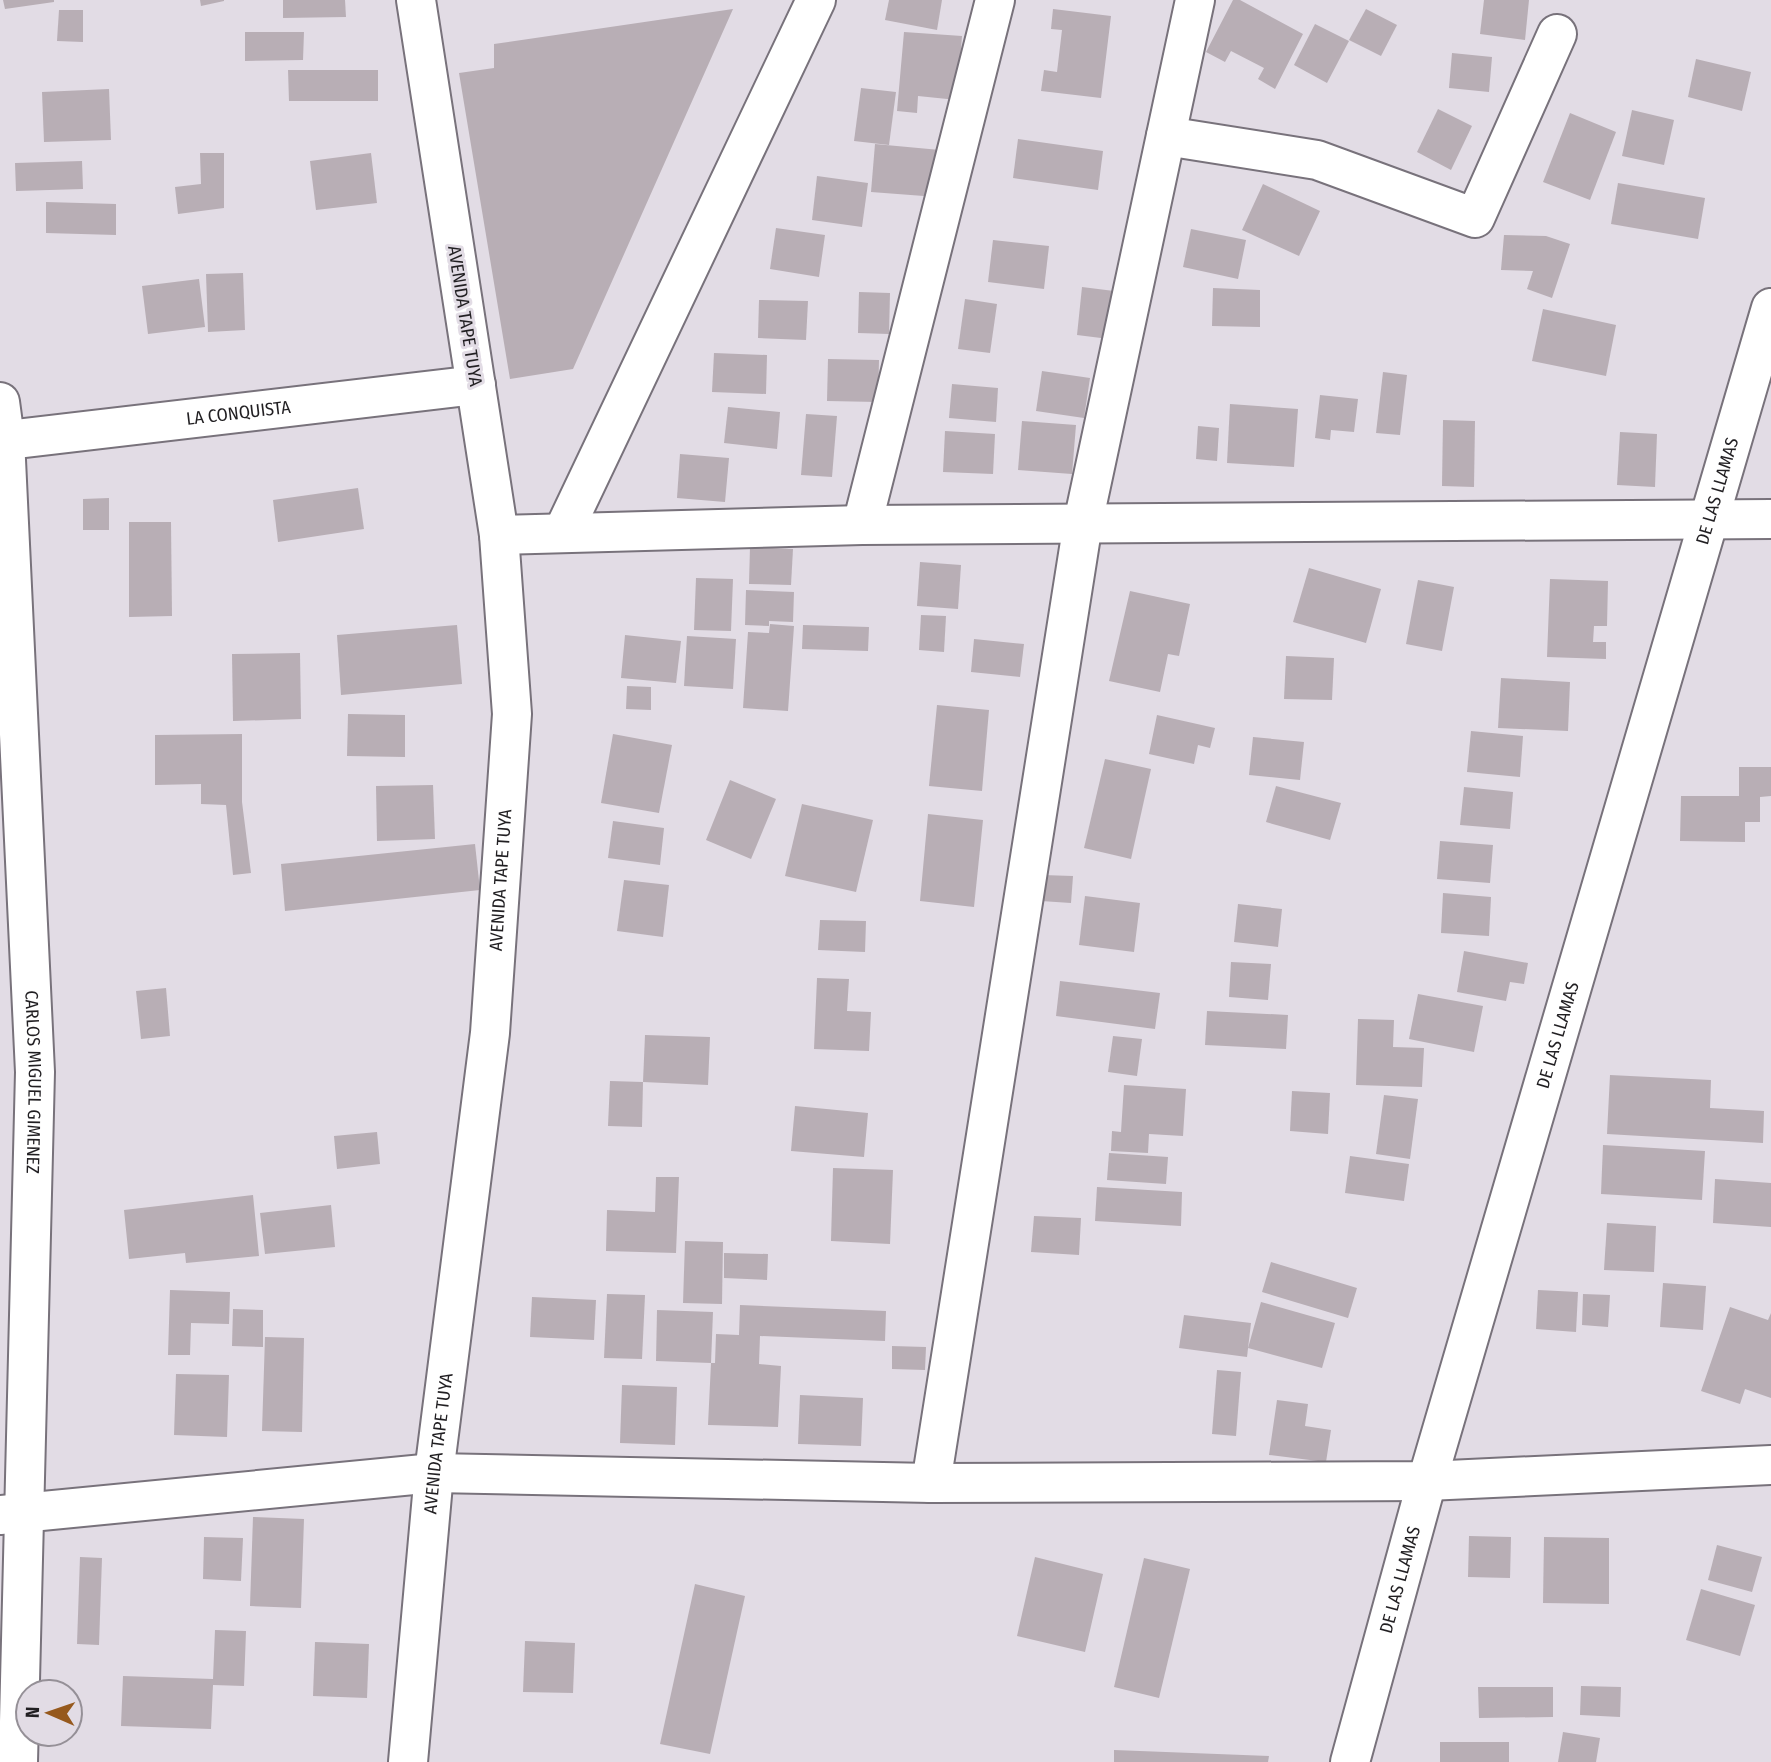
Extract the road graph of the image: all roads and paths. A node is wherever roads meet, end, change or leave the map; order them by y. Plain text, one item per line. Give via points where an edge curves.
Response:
1 (416, 0) edge
2 (816, 0) edge
3 (995, 0) edge
4 (1195, 0) edge
5 (1558, 34) dead end
6 (1166, 136) junction
7 (1771, 309) edge
8 (476, 385) junction
9 (0, 402) edge
10 (3, 440) edge
11 (1711, 519) junction
12 (1771, 519) edge
13 (1083, 523) junction
14 (862, 525) junction
15 (563, 532) junction
16 (499, 535) junction
17 (1771, 1465) edge
18 (434, 1473) junction
19 (1427, 1481) junction
20 (931, 1483) junction
21 (11, 1515) edge
22 (18, 1762) edge
23 (408, 1762) edge
24 (1350, 1762) edge

1 - 8 street, AVENIDA TAPE TUYA
2 - 15 street
3 - 14 street
4 - 6 street
5 - 6 street via 1475,218 1318,160
6 - 13 street
7 - 11 street, DE LAS LLAMAS
8 - 10 street, LA CONQUISTA
8 - 16 street, AVENIDA TAPE TUYA
9 - 10 street, CARLOS MIGUEL GIMENEZ
10 - 21 street, CARLOS MIGUEL GIMENEZ via 35,1072
11 - 12 street
11 - 13 street
11 - 19 street, DE LAS LLAMAS
13 - 14 street
13 - 20 street
14 - 15 street
15 - 16 street
16 - 18 street, AVENIDA TAPE TUYA via 512,714 491,1019
17 - 19 street
18 - 20 street
18 - 21 street
18 - 23 street, AVENIDA TAPE TUYA
19 - 20 street
19 - 24 street, DE LAS LLAMAS
21 - 22 street, CARLOS MIGUEL GIMENEZ

